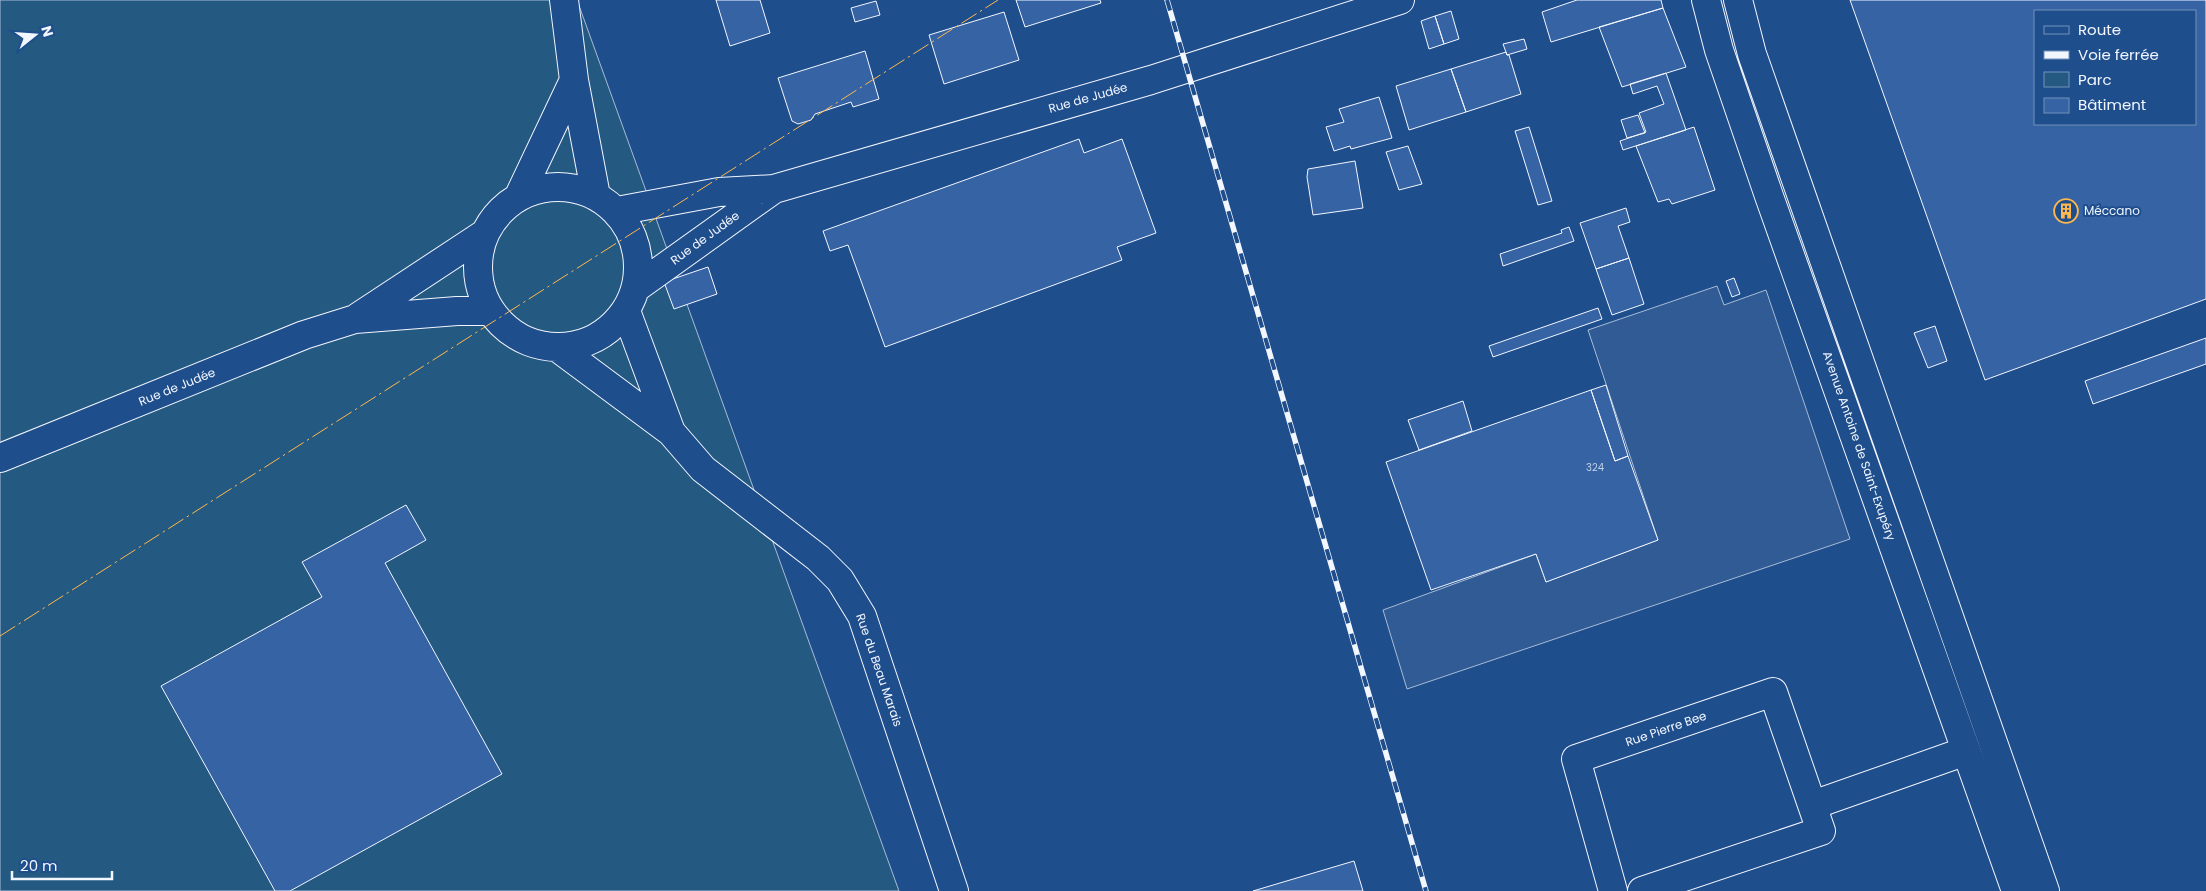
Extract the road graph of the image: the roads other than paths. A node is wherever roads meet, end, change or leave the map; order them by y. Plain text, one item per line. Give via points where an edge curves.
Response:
1 (564, 0) edge
2 (1400, 0) edge
3 (1706, 0) edge
4 (1738, 0) edge
5 (574, 80) junction
6 (774, 189) junction
7 (519, 196) junction
8 (607, 204) junction
9 (484, 234) junction
10 (637, 287) junction
11 (490, 311) junction
12 (626, 312) junction
13 (355, 319) junction
14 (558, 348) junction
15 (671, 432) junction
16 (0, 458) edge
17 (1966, 751) junction
18 (1813, 805) junction
19 (954, 891) edge
20 (1612, 891) edge
21 (1642, 891) edge
22 (2016, 891) edge
23 (2045, 891) edge

1 - 5 street
2 - 6 street, Rue de Judée via 1151,80
3 - 17 street, Avenue Antoine de Saint-Exupéry via 1719,50 1769,196
4 - 23 street via 1755,63
5 - 7 street
5 - 8 street
6 - 8 street, Rue de Judée
6 - 10 street, Rue de Judée
7 - 8 street via 544,187 571,187
7 - 9 street via 498,212
8 - 10 street via 632,234 639,260
9 - 11 street via 478,260 480,287
9 - 13 street, Rue de Judée
10 - 12 street
11 - 13 street, Rue de Judée
11 - 14 street via 508,331 532,343
12 - 14 street via 608,331 584,344
12 - 15 street, Rue du Beau Marais
13 - 16 street, Rue de Judée via 304,335
14 - 15 street, Rue du Beau Marais
15 - 19 street, Rue du Beau Marais via 703,469 818,558 849,594 862,616
17 - 18 street
17 - 22 street, Avenue Antoine de Saint-Exupéry
18 - 20 street, Rue Pierre Bee via 1773,692 1576,760
18 - 21 street, Rue Pierre Bee via 1821,831

